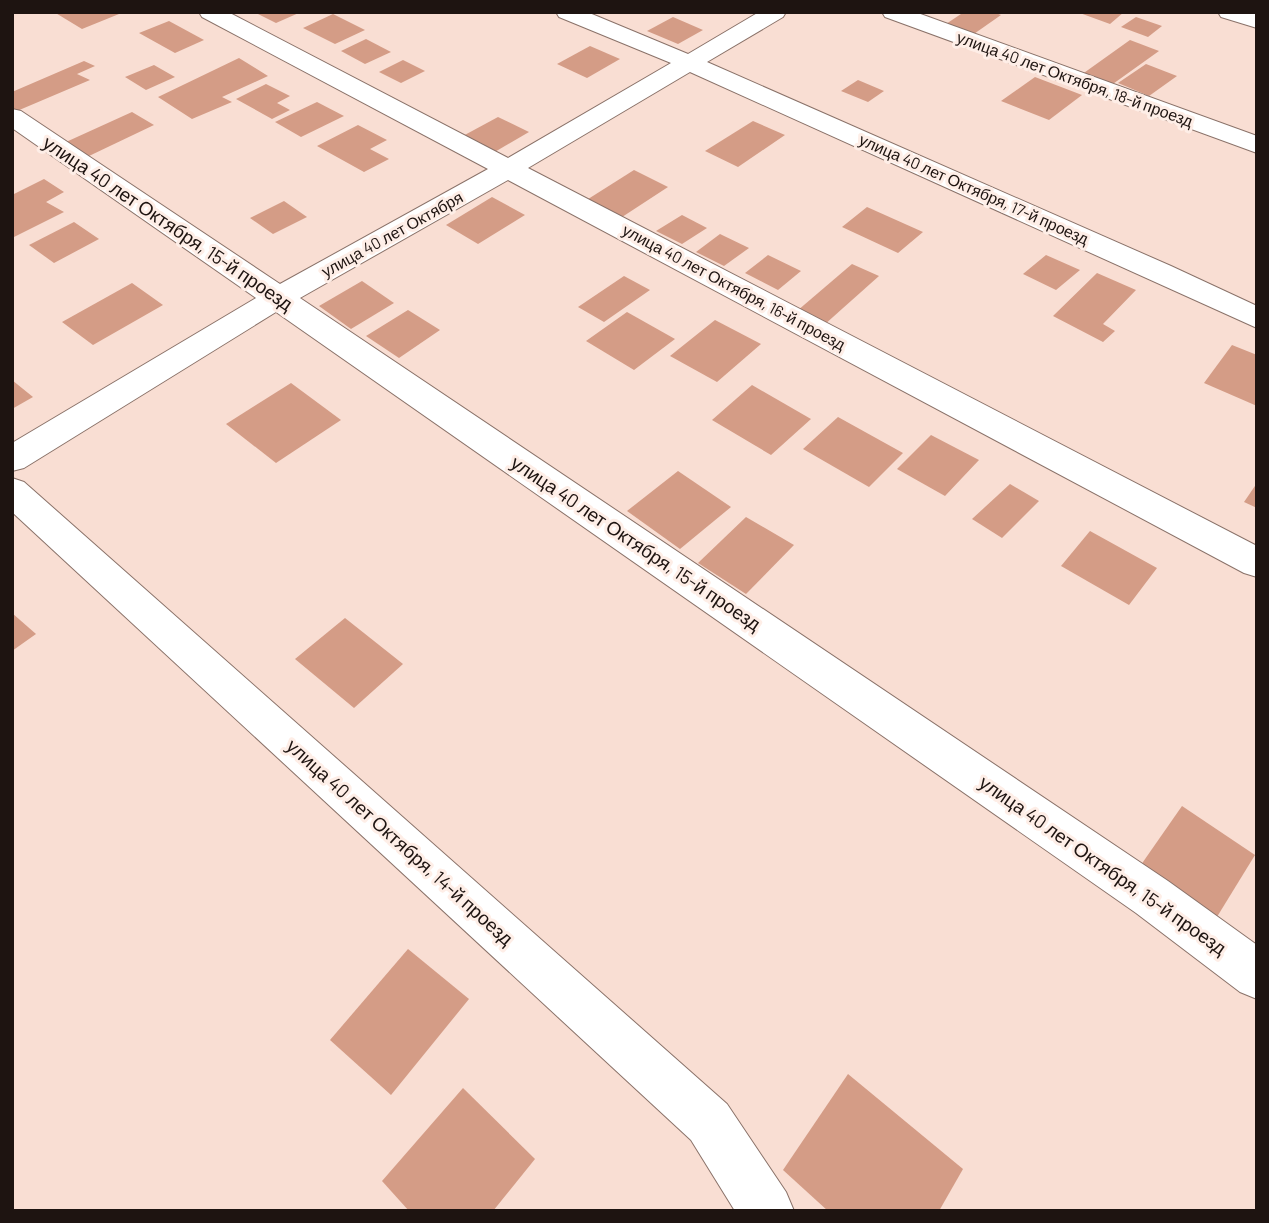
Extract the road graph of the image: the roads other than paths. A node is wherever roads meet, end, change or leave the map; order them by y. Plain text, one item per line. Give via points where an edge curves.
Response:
1 (210, 12) edge
2 (567, 12) edge
3 (775, 12) edge
4 (893, 12) edge
5 (1229, 12) edge
6 (1257, 21) edge
7 (690, 63) junction
8 (12, 116) edge
9 (1257, 145) edge
10 (510, 168) junction
11 (278, 298) junction
12 (1257, 318) edge
13 (12, 459) edge
14 (12, 491) edge
15 (1257, 563) edge
16 (1257, 975) edge
17 (767, 1211) edge

1 - 10 street, улица 40 лет Октября, 16-й проезд
2 - 7 street, улица 40 лет Октября, 17-й проезд
3 - 7 street, улица 40 лет Октября
4 - 9 street, улица 40 лет Октября, 18-й проезд
5 - 6 street
7 - 10 street, улица 40 лет Октября
7 - 12 street, улица 40 лет Октября, 17-й проезд
8 - 11 street, улица 40 лет Октября, 15-й проезд
10 - 11 street, улица 40 лет Октября
10 - 15 street, улица 40 лет Октября, 16-й проезд
11 - 13 street, улица 40 лет Октября
11 - 16 street, улица 40 лет Октября, 15-й проезд via 1152,897
14 - 17 street, улица 40 лет Октября, 14-й проезд via 709,1122

